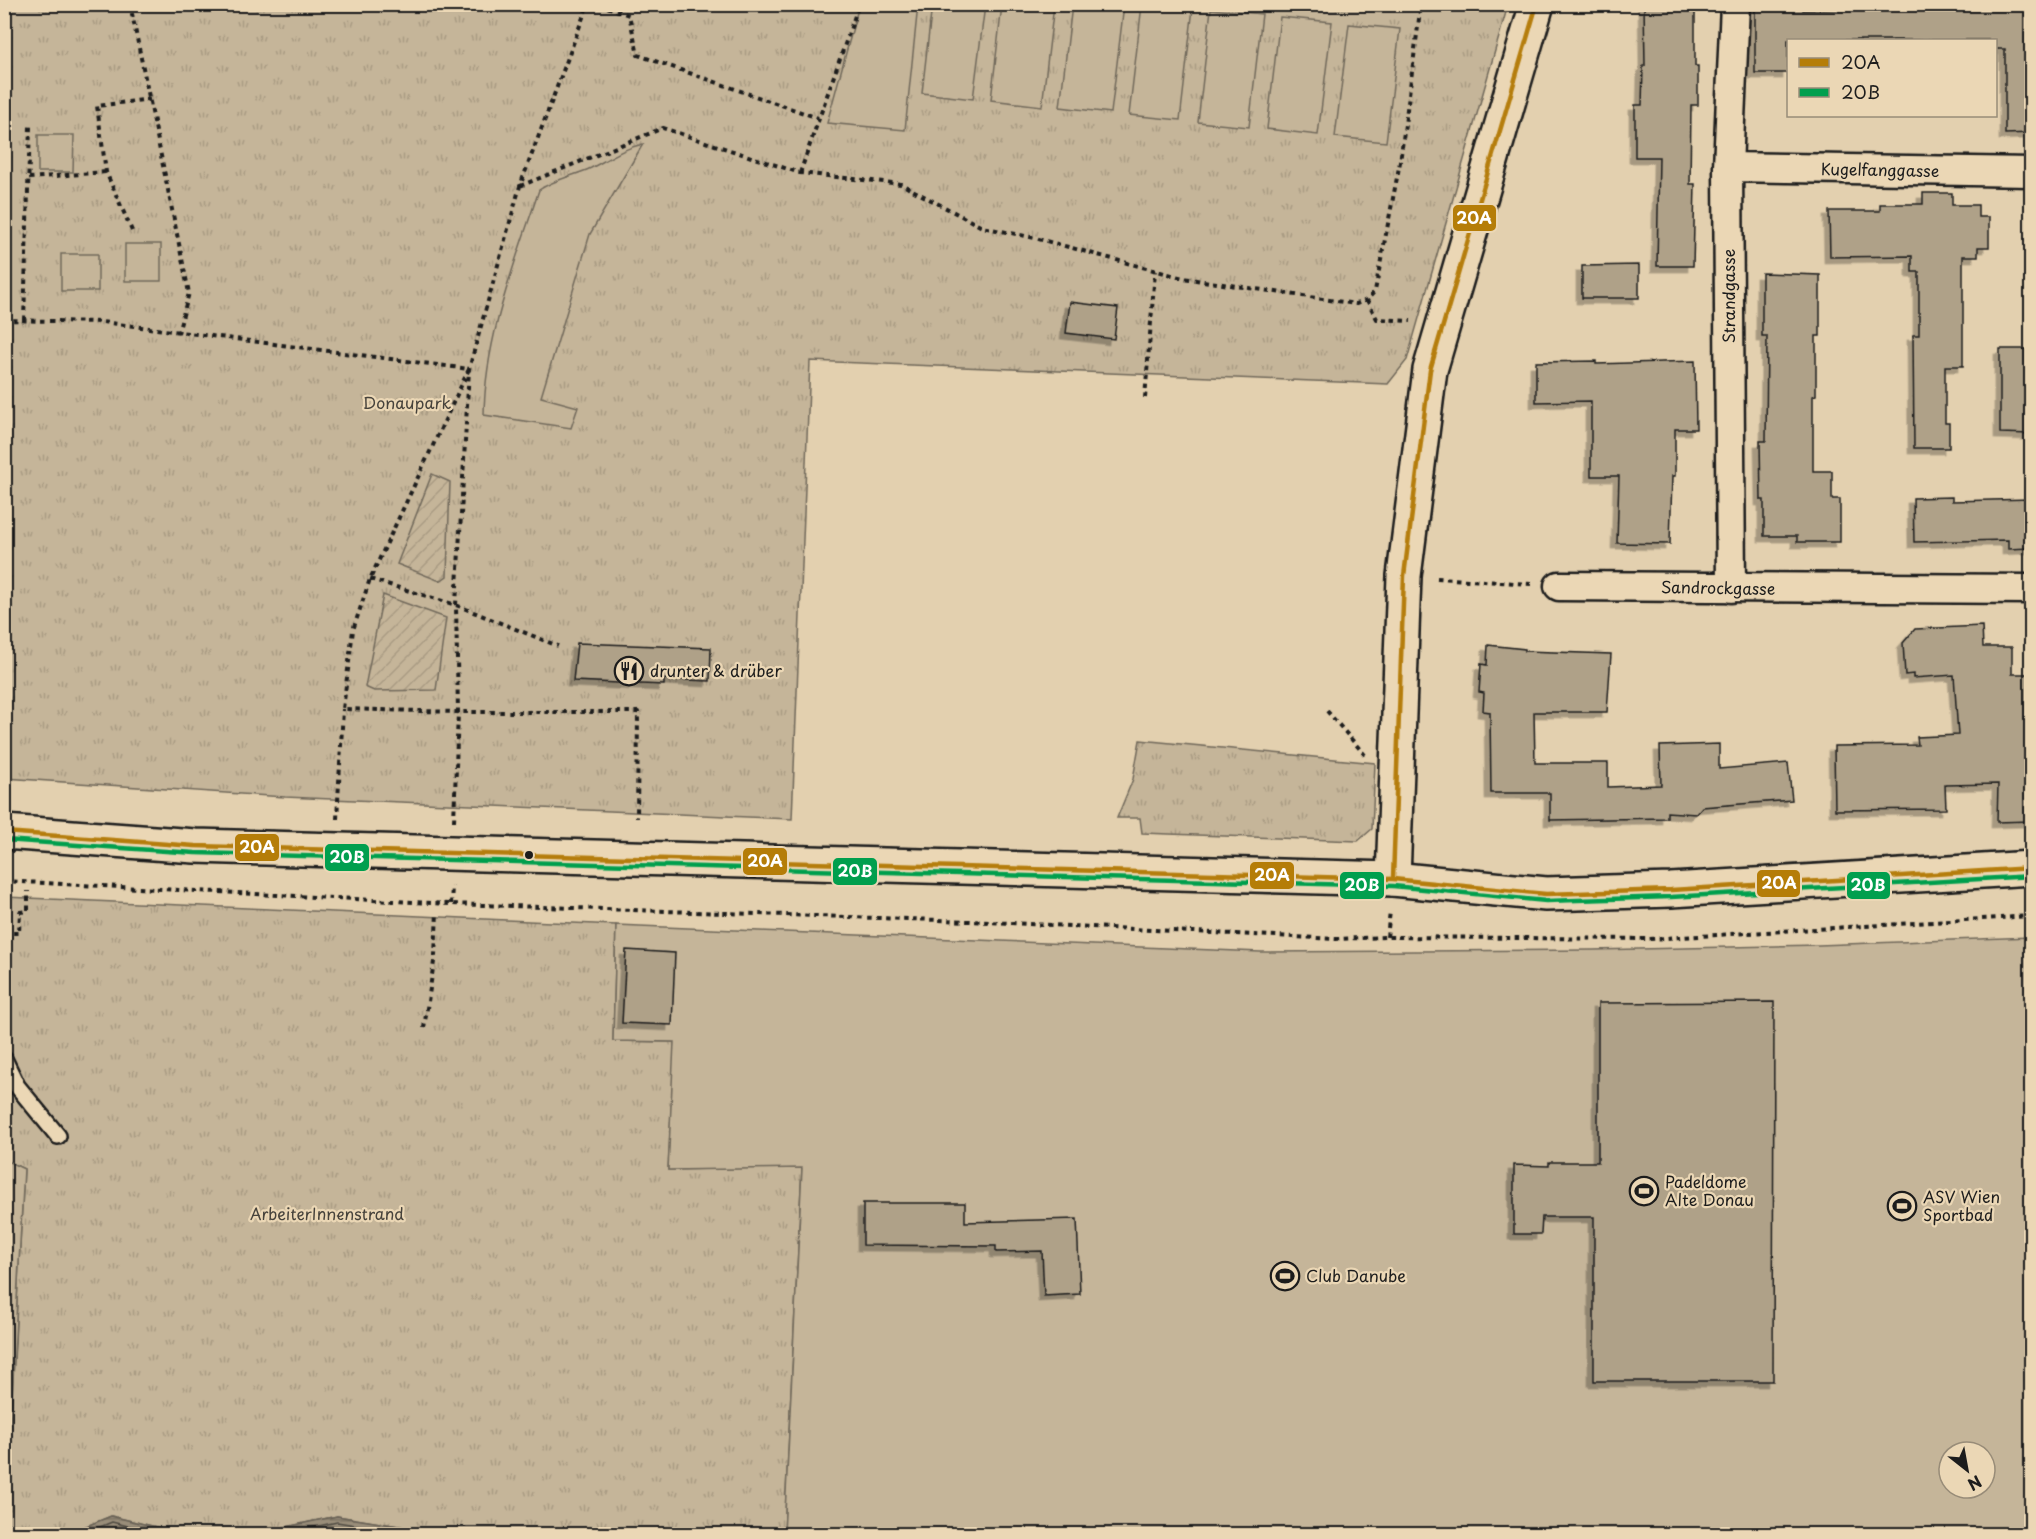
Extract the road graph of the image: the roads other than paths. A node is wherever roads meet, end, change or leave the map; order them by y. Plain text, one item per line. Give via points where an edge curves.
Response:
1 (1537, 4) edge
2 (1735, 4) edge
3 (1728, 167) junction
4 (2031, 172) edge
5 (1559, 586) road end
6 (1731, 588) junction
7 (2031, 589) edge
8 (4, 832) edge
9 (2031, 868) edge
10 (1393, 879) junction
11 (4, 1059) edge
12 (58, 1136) dead end

1 - 10 main road via 1430,370 1404,576
2 - 3 street, Strandgasse
3 - 4 street, Kugelfanggasse
3 - 6 street, Strandgasse
5 - 6 street, Sandrockgasse
6 - 7 street, Sandrockgasse
8 - 10 main road via 195,846 335,851
9 - 10 main road via 1546,894
11 - 12 lane via 17,1086

